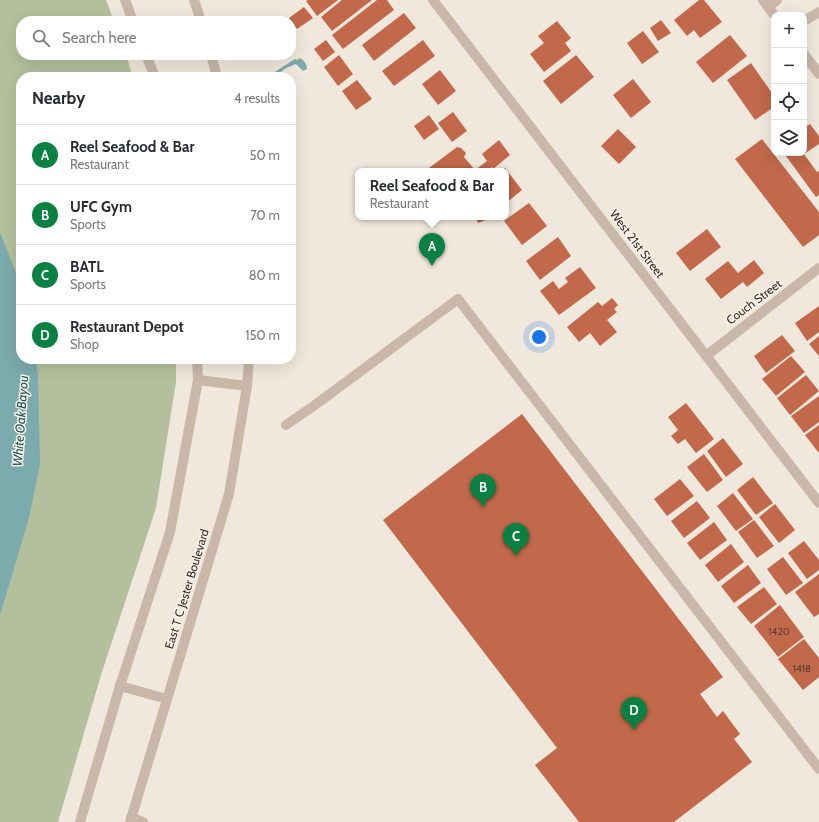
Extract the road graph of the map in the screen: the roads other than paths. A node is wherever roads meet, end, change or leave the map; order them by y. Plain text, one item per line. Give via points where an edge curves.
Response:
1 (125, 0) edge
2 (194, 0) edge
3 (777, 0) edge
4 (436, 1) edge
5 (766, 3) edge
6 (772, 12) edge
7 (819, 12) edge
8 (131, 16) edge
9 (197, 16) edge
10 (807, 19) edge
11 (807, 58) edge
12 (148, 60) edge
13 (212, 60) edge
14 (153, 72) edge
15 (216, 72) edge
16 (819, 74) edge
17 (819, 268) edge
18 (706, 356) junction
19 (197, 364) edge
20 (248, 364) edge
21 (198, 380) junction
22 (247, 386) junction
23 (286, 425) dead end
24 (819, 503) edge
25 (120, 686) junction
26 (167, 699) junction
27 (819, 769) edge
28 (130, 820) edge
29 (80, 822) edge
30 (143, 822) edge

1 - 8 street
2 - 9 street
3 - 5 street
4 - 18 street, West 21st Street
5 - 6 street
7 - 10 street
11 - 16 street
12 - 14 street
13 - 15 street
17 - 18 street, Couch Street
18 - 24 street, West 21st Street
19 - 21 street
20 - 22 street, East T C Jester Boulevard
21 - 22 street
21 - 25 street via 170,532
22 - 26 street, East T C Jester Boulevard via 230,494
23 - 27 street via 458,299
25 - 26 street
25 - 29 street
26 - 28 street, East T C Jester Boulevard
28 - 30 street

